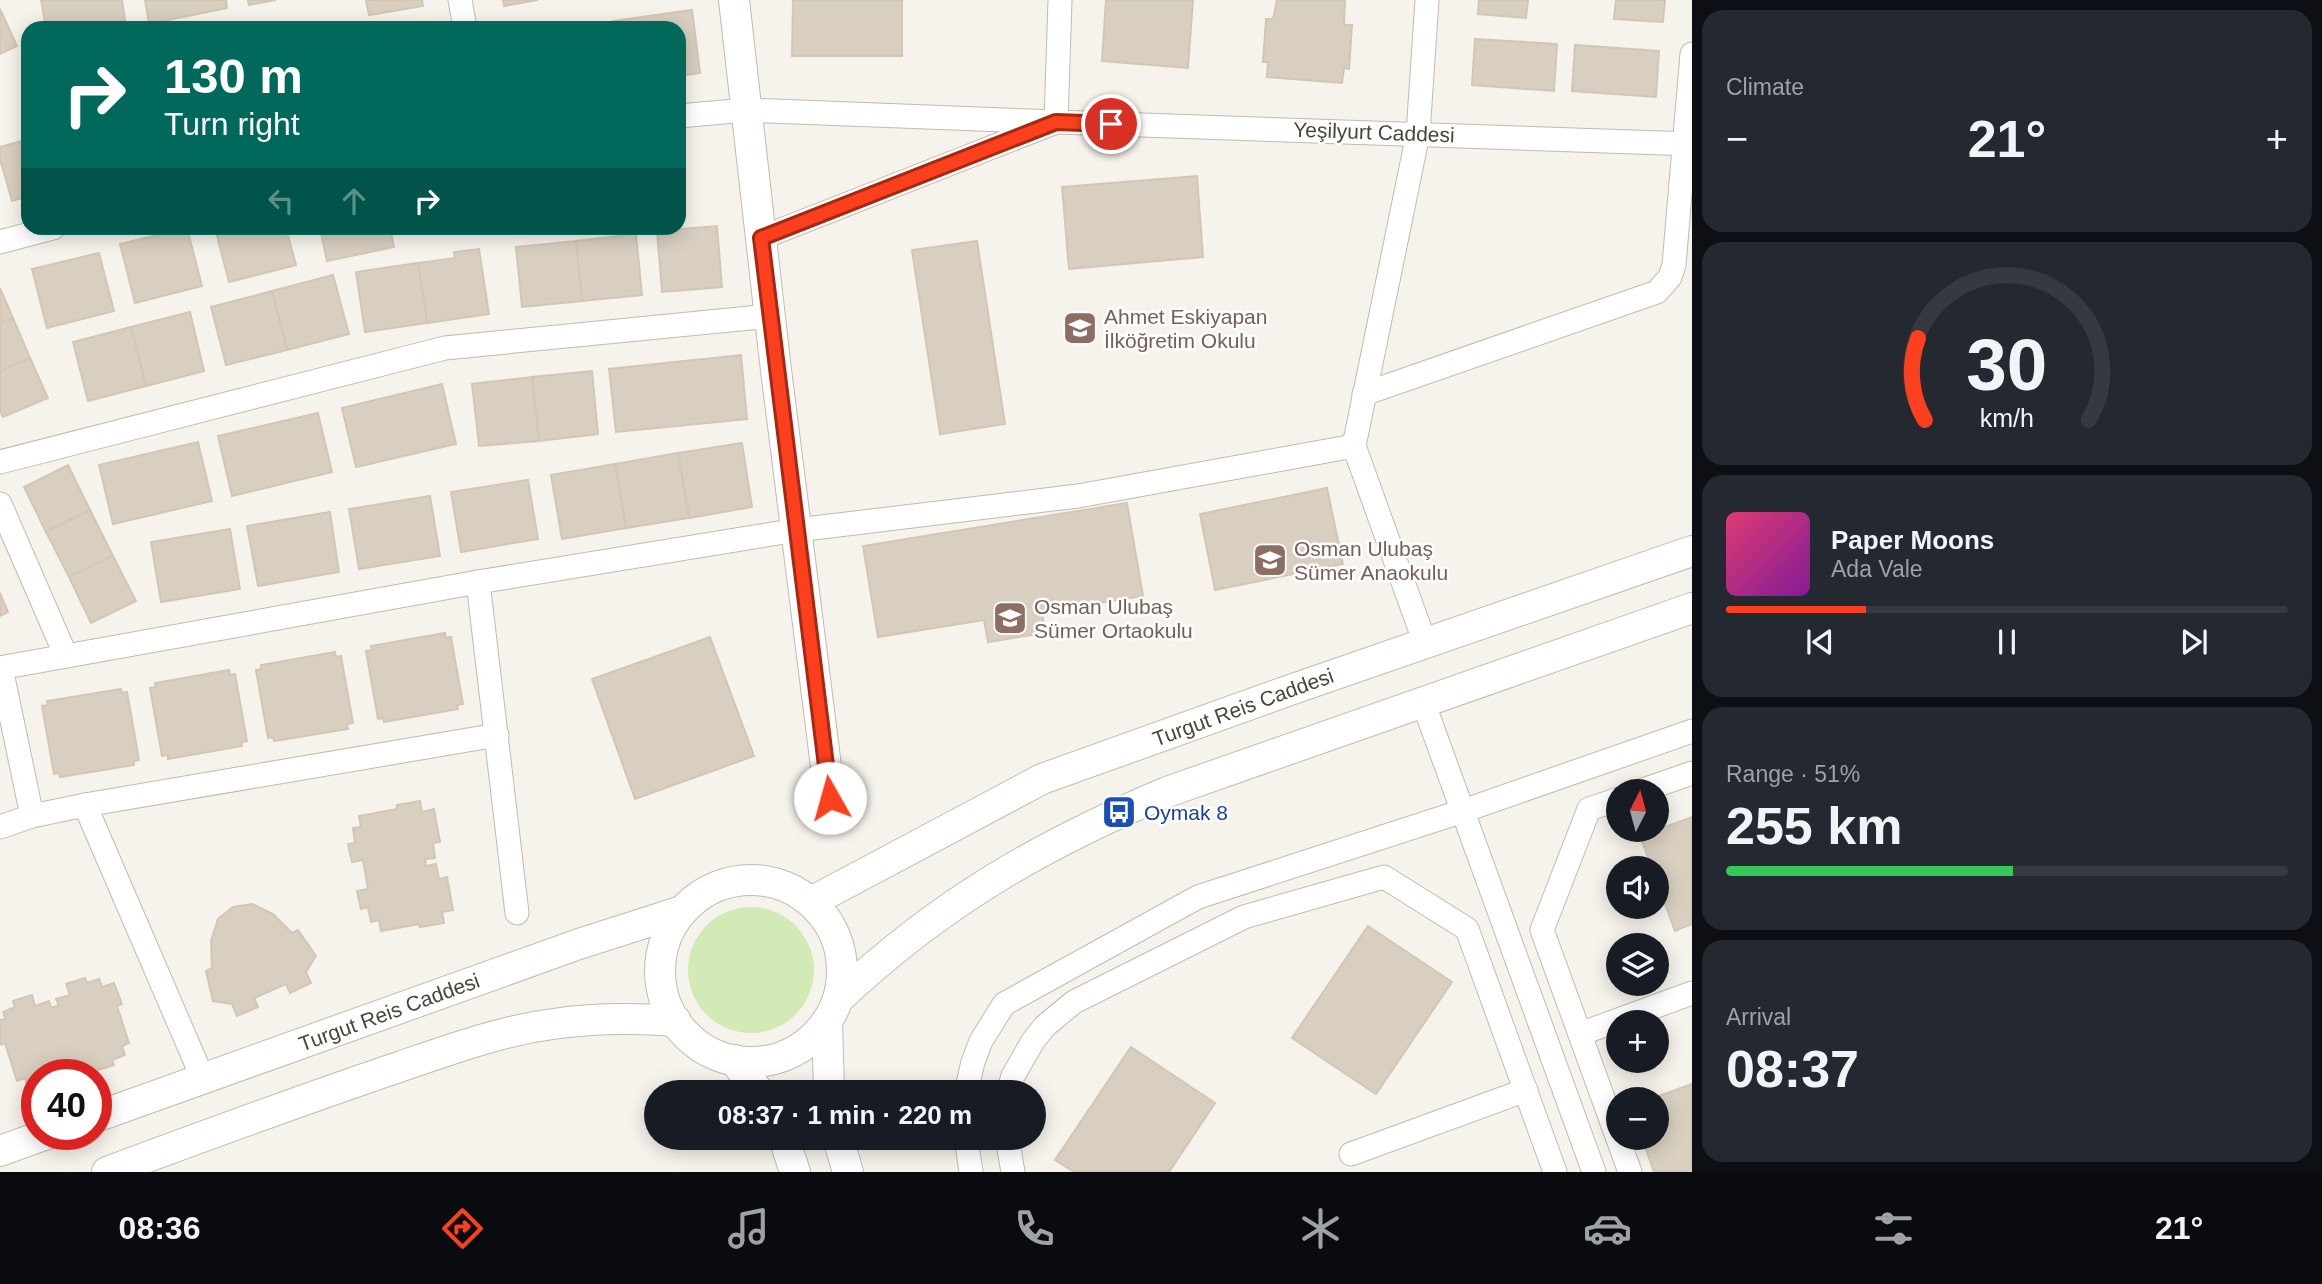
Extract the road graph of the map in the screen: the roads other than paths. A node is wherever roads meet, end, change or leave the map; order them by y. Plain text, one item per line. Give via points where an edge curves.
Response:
1 (460, 0) edge
2 (734, 0) edge
3 (1059, 0) edge
4 (1427, 0) edge
5 (464, 21) edge
6 (1692, 54) edge
7 (746, 110) junction
8 (686, 115) edge
9 (1056, 122) junction
10 (1418, 134) junction
11 (1688, 144) edge
12 (26, 235) edge
13 (761, 238) junction
14 (0, 242) edge
15 (770, 317) junction
16 (1364, 394) junction
17 (1354, 446) junction
18 (0, 462) edge
19 (0, 503) edge
20 (797, 530) junction
21 (1692, 551) edge
22 (478, 582) junction
23 (1692, 608) edge
24 (1425, 643) junction
25 (66, 656) junction
26 (0, 668) edge
27 (1423, 702) junction
28 (1692, 731) edge
29 (496, 735) junction
30 (1692, 773) edge
31 (1670, 781) edge
32 (830, 798) dead end
33 (1606, 803) edge
34 (85, 805) junction
35 (1462, 811) junction
36 (32, 816) junction
37 (0, 827) edge
38 (811, 902) junction
39 (682, 911) junction
40 (517, 913) dead end
41 (1692, 993) edge
42 (833, 1010) junction
43 (676, 1021) junction
44 (1580, 1034) junction
45 (734, 1060) junction
46 (203, 1079) junction
47 (750, 1080) edge
48 (830, 1080) edge
49 (969, 1080) edge
50 (1012, 1080) edge
51 (1526, 1090) junction
52 (112, 1111) edge
53 (21, 1143) edge
54 (788, 1150) edge
55 (842, 1150) edge
56 (968, 1150) edge
57 (1009, 1150) edge
58 (0, 1151) edge
59 (1351, 1154) dead end
60 (107, 1172) edge
61 (795, 1172) edge
62 (848, 1172) edge
63 (971, 1172) edge
64 (1013, 1172) edge
65 (1555, 1172) edge
66 (1594, 1172) edge
67 (1630, 1172) edge

1 - 5 street
2 - 7 street
3 - 9 street
4 - 10 street
6 - 11 street
7 - 8 street, Yeşilyurt Caddesi
7 - 9 street, Yeşilyurt Caddesi
7 - 13 street
9 - 10 street, Yeşilyurt Caddesi
9 - 13 street
10 - 11 street, Yeşilyurt Caddesi
10 - 16 street
11 - 16 street via 1674,265 1657,292
12 - 14 street
13 - 15 street
15 - 18 street via 444,348
15 - 20 street
16 - 17 street
17 - 20 street via 1078,496
17 - 24 street
19 - 25 street
20 - 22 street
20 - 32 street
21 - 24 street, Turgut Reis Caddesi
22 - 25 street
22 - 29 street
23 - 27 street
24 - 38 street, Turgut Reis Caddesi via 1042,779
25 - 26 street
26 - 36 street
27 - 35 street
27 - 42 street via 1167,792 1072,834 934,917 869,970
28 - 35 street
29 - 34 street
29 - 40 street
30 - 31 street
33 - 44 street via 1589,809 1542,930
34 - 36 street
34 - 46 street
35 - 49 street via 1198,897 1004,1004 981,1041
35 - 66 street
36 - 37 street
38 - 39 street via 780,884 745,880 710,889
38 - 42 street via 827,920 841,952 842,976
39 - 43 street via 669,930 660,965 662,988
39 - 46 street, Turgut Reis Caddesi
41 - 44 street
42 - 45 street via 812,1038 792,1052 770,1060
42 - 48 street
43 - 45 street via 701,1046
43 - 60 street via 594,1019 509,1032 339,1087
44 - 67 street
45 - 47 street
46 - 52 street, Turgut Reis Caddesi
50 - 51 street via 1032,1041 1074,1002 1244,917 1384,877 1467,929
51 - 59 street
51 - 65 street
53 - 58 street
54 - 61 street
55 - 62 street
56 - 63 street
57 - 64 street

